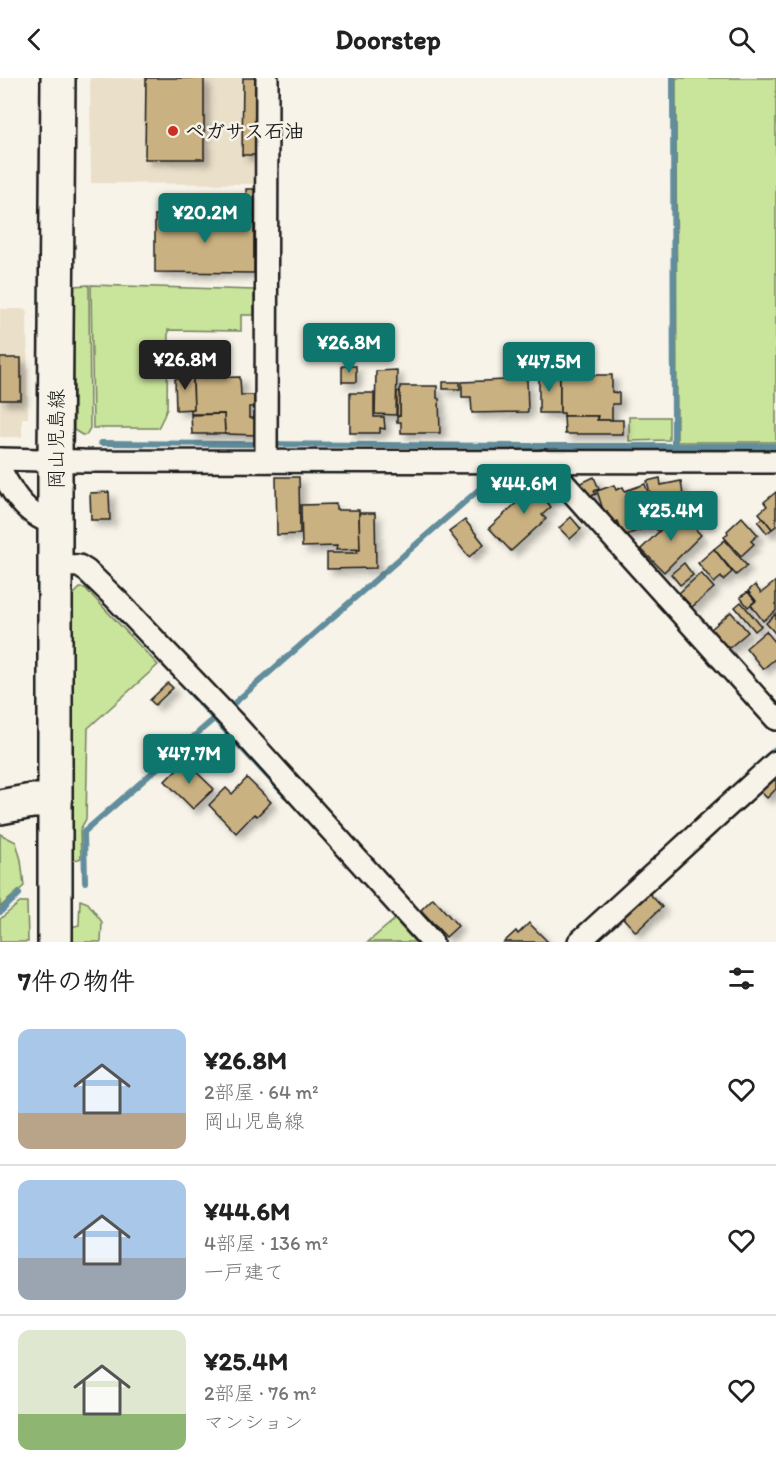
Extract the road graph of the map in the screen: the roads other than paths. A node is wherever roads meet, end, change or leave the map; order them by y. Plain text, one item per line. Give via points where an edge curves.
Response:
1 (58, 78) edge
2 (267, 78) edge
3 (266, 450) junction
4 (0, 459) edge
5 (55, 460) junction
6 (544, 461) junction
7 (776, 462) edge
8 (56, 524) junction
9 (56, 565) junction
10 (776, 719) edge
11 (776, 762) edge
12 (55, 801) junction
13 (0, 807) edge
14 (55, 942) edge
15 (432, 942) edge
16 (579, 942) edge

1 - 5 main road, 岡山児島線
2 - 3 street
3 - 5 street
3 - 6 street
4 - 5 street
4 - 8 street via 2,474 19,502 35,516
5 - 8 main road, 岡山児島線
6 - 7 street
6 - 10 street
8 - 9 main road, 岡山児島線
9 - 12 main road, 岡山児島線
9 - 15 street via 79,566 116,599
11 - 16 street
12 - 13 main road
12 - 14 main road, 岡山児島線

